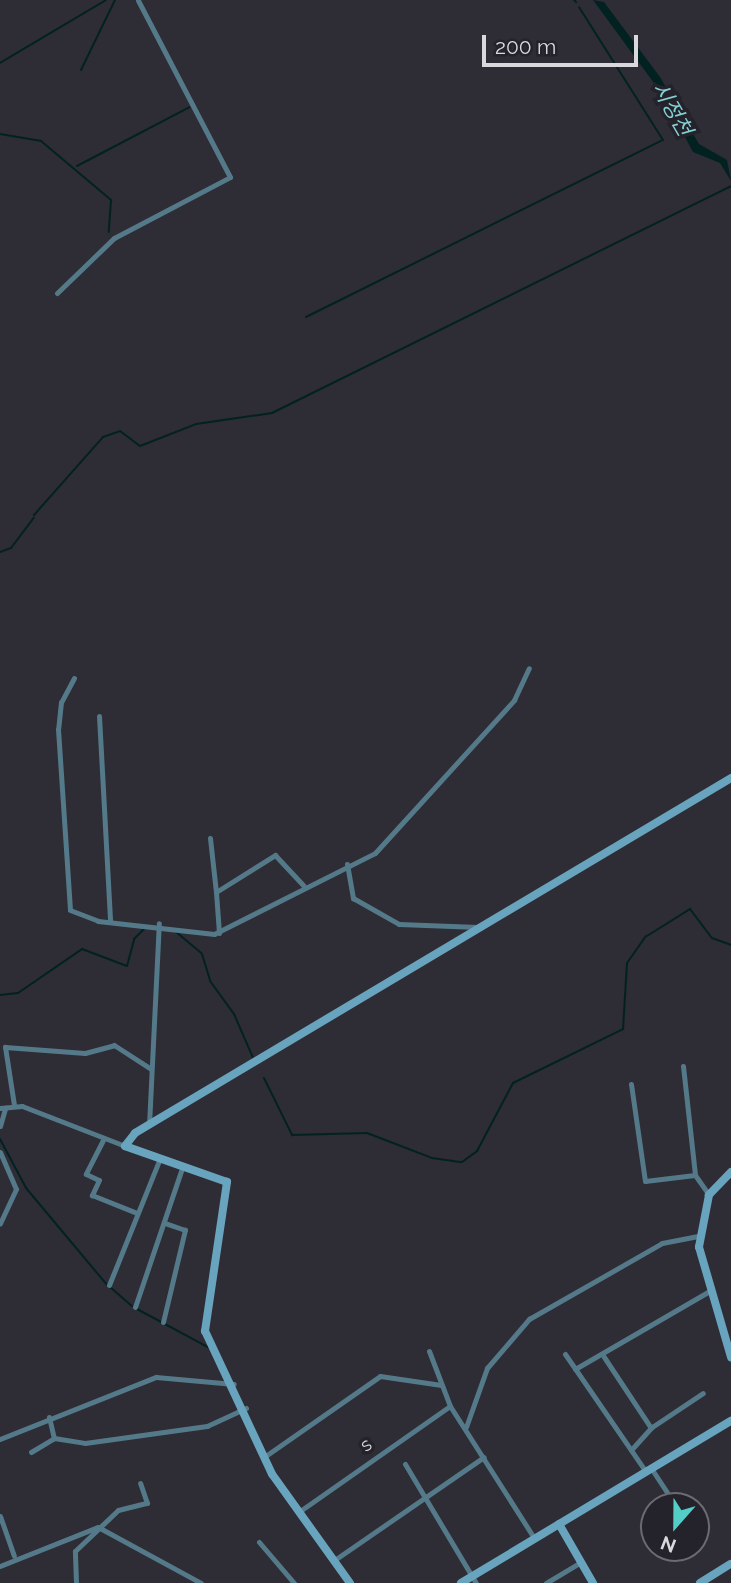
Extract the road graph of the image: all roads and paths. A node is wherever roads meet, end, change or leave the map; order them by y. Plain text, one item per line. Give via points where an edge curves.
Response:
1 (138, 0) edge
2 (58, 293) dead end
3 (528, 668) dead end
4 (74, 678) dead end
5 (99, 716) dead end
6 (731, 778) edge
7 (210, 838) dead end
8 (347, 864) junction
9 (304, 886) junction
10 (216, 892) junction
11 (110, 922) junction
12 (159, 923) junction
13 (481, 928) junction
14 (219, 933) junction
15 (684, 1066) dead end
16 (151, 1069) junction
17 (631, 1084) dead end
18 (14, 1105) junction
19 (3, 1108) edge
20 (149, 1125) junction
21 (0, 1126) edge
22 (103, 1140) junction
23 (125, 1146) junction
24 (0, 1152) edge
25 (160, 1158) junction
26 (183, 1165) junction
27 (731, 1172) edge
28 (695, 1175) junction
29 (709, 1195) junction
30 (137, 1213) junction
31 (0, 1223) edge
32 (165, 1223) junction
33 (699, 1236) junction
34 (109, 1285) dead end
35 (708, 1292) junction
36 (135, 1307) dead end
37 (163, 1322) dead end
38 (429, 1351) dead end
39 (565, 1354) dead end
40 (604, 1357) junction
41 (731, 1357) edge
42 (575, 1369) junction
43 (234, 1384) junction
44 (442, 1385) junction
45 (703, 1393) dead end
46 (450, 1406) junction
47 (246, 1408) junction
48 (49, 1417) junction
49 (731, 1421) edge
50 (466, 1427) junction
51 (651, 1428) junction
52 (54, 1438) junction
53 (0, 1439) edge
54 (631, 1450) junction
55 (31, 1452) dead end
56 (264, 1457) junction
57 (484, 1457) junction
58 (405, 1464) dead end
59 (648, 1470) junction
60 (140, 1483) dead end
61 (666, 1492) edge
62 (427, 1495) junction
63 (300, 1511) junction
64 (0, 1516) edge
65 (559, 1524) junction
66 (98, 1527) junction
67 (534, 1538) junction
68 (260, 1542) dead end
69 (14, 1556) junction
70 (333, 1561) junction
71 (581, 1562) junction
72 (731, 1564) edge
73 (0, 1566) edge
74 (474, 1580) edge
75 (76, 1583) edge
76 (201, 1583) edge
77 (294, 1583) edge
78 (349, 1583) edge
79 (461, 1583) edge
80 (546, 1583) edge
81 (593, 1583) edge
82 (700, 1583) edge

1 - 2 street via 230,177 114,238
3 - 8 street via 514,700 382,846
4 - 11 street via 60,705 58,729 67,902 73,912
5 - 11 street
6 - 13 street
7 - 10 street
8 - 9 street
8 - 13 street via 353,898 398,923
9 - 10 street via 281,854
9 - 14 street
10 - 14 street
11 - 12 street
12 - 14 street
12 - 16 street
13 - 20 street
15 - 28 street
16 - 18 street via 114,1045 85,1053 5,1048
16 - 20 street
17 - 28 street via 645,1181
18 - 19 street
18 - 22 street
19 - 21 street
20 - 23 street
22 - 23 street
22 - 30 street via 86,1174 99,1180 92,1195
23 - 25 street
24 - 31 street via 16,1189
25 - 26 street
25 - 30 street
26 - 32 street
26 - 43 street via 227,1185 204,1327
27 - 29 street
28 - 29 street
29 - 33 street
30 - 34 street
32 - 36 street
32 - 37 street via 185,1230
33 - 35 street
33 - 50 street via 662,1243 529,1318 486,1368
35 - 40 street
35 - 41 street
38 - 44 street
39 - 42 street
40 - 42 street
40 - 51 street
42 - 54 street
43 - 47 street
43 - 48 street via 164,1375
44 - 46 street
44 - 56 street via 380,1376
45 - 51 street
46 - 50 street
46 - 63 street, s
47 - 52 street via 207,1426 85,1443
47 - 56 street
48 - 52 street
48 - 53 street
49 - 59 street
50 - 57 street
51 - 54 street
52 - 55 street
54 - 59 street
56 - 63 street
57 - 62 street
57 - 67 street
58 - 62 street
59 - 61 street
59 - 65 street
60 - 66 street via 147,1503 118,1510
62 - 70 street
62 - 74 street
63 - 70 street
64 - 69 street
65 - 67 street
65 - 71 street
66 - 69 street
66 - 75 street via 75,1551
66 - 76 street
67 - 74 street
68 - 77 street
69 - 73 street
70 - 78 street
71 - 80 street
71 - 81 street
72 - 82 street
74 - 79 street

